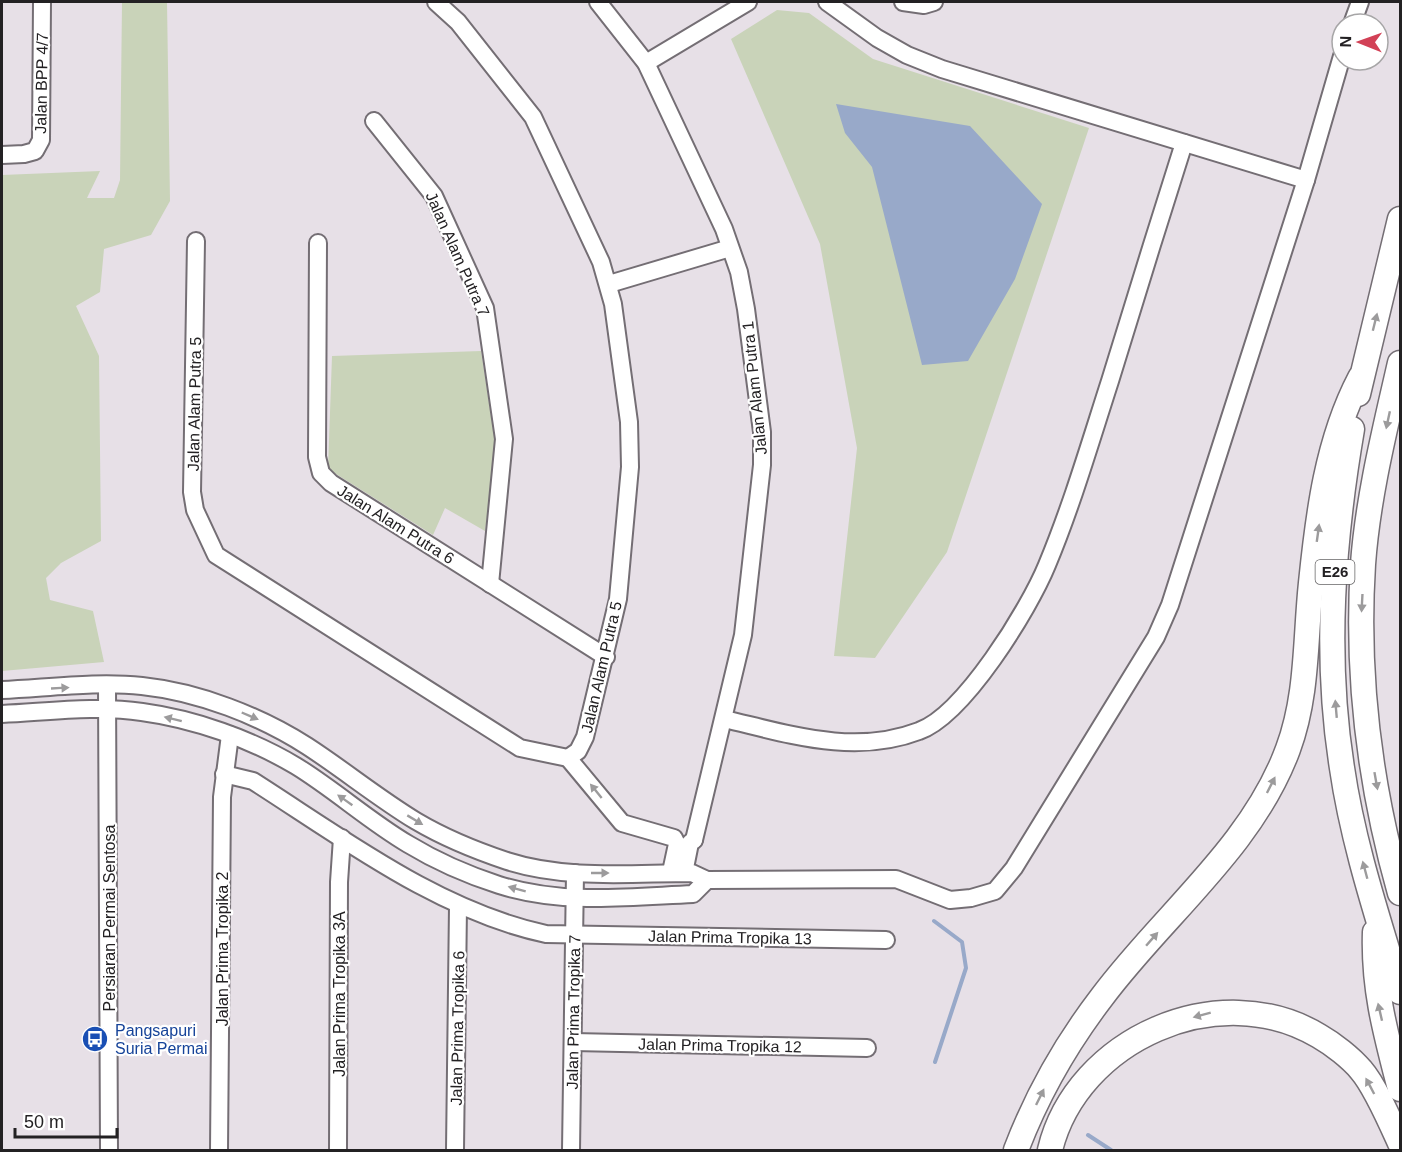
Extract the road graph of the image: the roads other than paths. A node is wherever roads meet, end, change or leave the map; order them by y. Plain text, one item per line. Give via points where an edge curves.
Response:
1 (42, 2) edge
2 (436, 2) edge
3 (598, 2) edge
4 (748, 2) edge
5 (827, 2) edge
6 (903, 2) edge
7 (934, 2) edge
8 (646, 63) junction
9 (1337, 72) edge
10 (374, 122) dead end
11 (1184, 143) junction
12 (2, 155) edge
13 (1306, 180) junction
14 (1401, 219) edge
15 (196, 241) dead end
16 (318, 243) dead end
17 (730, 248) junction
18 (609, 284) junction
19 (1401, 363) edge
20 (1360, 378) junction
21 (490, 584) junction
22 (606, 657) junction
23 (107, 685) junction
24 (2, 690) edge
25 (107, 711) junction
26 (2, 714) edge
27 (724, 719) junction
28 (229, 742) junction
29 (568, 758) junction
30 (224, 774) junction
31 (342, 838) junction
32 (1395, 857) edge
33 (575, 873) junction
34 (688, 874) junction
35 (1401, 893) edge
36 (574, 900) junction
37 (458, 906) junction
38 (1376, 912) junction
39 (574, 935) junction
40 (886, 940) dead end
41 (1401, 992) edge
42 (573, 1042) junction
43 (867, 1048) dead end
44 (1401, 1089) edge
45 (1401, 1143) edge
46 (109, 1150) edge
47 (219, 1150) edge
48 (338, 1150) edge
49 (456, 1150) edge
50 (571, 1150) edge
51 (1016, 1150) edge
52 (1050, 1150) edge

1 - 12 street, Jalan BPP 4/7 via 41,140 35,150
2 - 18 street, Jalan Alam Putra 5 via 458,22 533,117
3 - 8 street, Jalan Alam Putra 1
4 - 8 street
5 - 11 street via 877,38 924,62
6 - 7 street
8 - 17 street, Jalan Alam Putra 1
9 - 13 street
10 - 21 street, Jalan Alam Putra 7 via 434,196 485,308 504,439
11 - 13 street
11 - 27 street via 1079,480 1047,567 1021,616 981,674 947,714 921,731 893,739 856,744 813,740
13 - 34 street via 1170,605 1156,637 1014,868 995,891 950,900 896,879
20 -> 14 highway, E26
15 - 29 street, Jalan Alam Putra 5 via 192,492 195,510 216,555 514,745
16 - 21 street, Jalan Alam Putra 6 via 317,457 321,473
17 - 18 street
17 - 27 street, Jalan Alam Putra 1 via 746,309 762,432 762,465 743,635
18 - 22 street, Jalan Alam Putra 5 via 629,422 630,467 618,599
19 -> 32 highway, E26 via 1368,524 1361,614 1367,723
38 -> 20 highway, E26 via 1341,767 1332,661 1339,523
51 -> 20 highway via 1057,1061 1102,996 1250,822 1288,748 1304,688 1311,584 1327,470 1343,410
21 - 22 street, Jalan Alam Putra 6
22 - 29 street, Jalan Alam Putra 5 via 583,745
24 -> 23 street
23 - 25 street, Persiaran Permai Sentosa
23 -> 33 street via 142,686 235,710 307,746 416,822 507,861
25 - 26 street
28 -> 25 street via 142,712
25 - 46 street, Persiaran Permai Sentosa
27 - 34 street, Jalan Alam Putra 1 via 694,840 690,843
28 - 30 street, Jalan Prima Tropika 2
36 -> 28 street via 498,884 438,860 407,844 296,767 262,748
34 -> 29 street via 674,838 622,823
30 - 31 street, Jalan Prima Tropika 13 via 253,781
30 - 47 street, Jalan Prima Tropika 2
31 - 37 street, Jalan Prima Tropika 13
31 - 48 street, Jalan Prima Tropika 3A
32 - 35 highway, E26
33 -> 34 street
33 - 36 street, Jalan Prima Tropika 7
34 - 36 street via 693,894
36 - 39 street, Jalan Prima Tropika 7
37 - 39 street, Jalan Prima Tropika 13 via 513,927
37 - 49 street, Jalan Prima Tropika 6
38 - 41 highway, E26
44 -> 38 highway via 1379,1008 1374,956
39 - 40 street, Jalan Prima Tropika 13
39 - 42 street, Jalan Prima Tropika 7
42 - 43 street, Jalan Prima Tropika 12
42 - 50 street, Jalan Prima Tropika 7
45 -> 52 highway via 1362,1071 1320,1036 1288,1021 1246,1012 1210,1012 1142,1035 1110,1056 1074,1093 1055,1130

